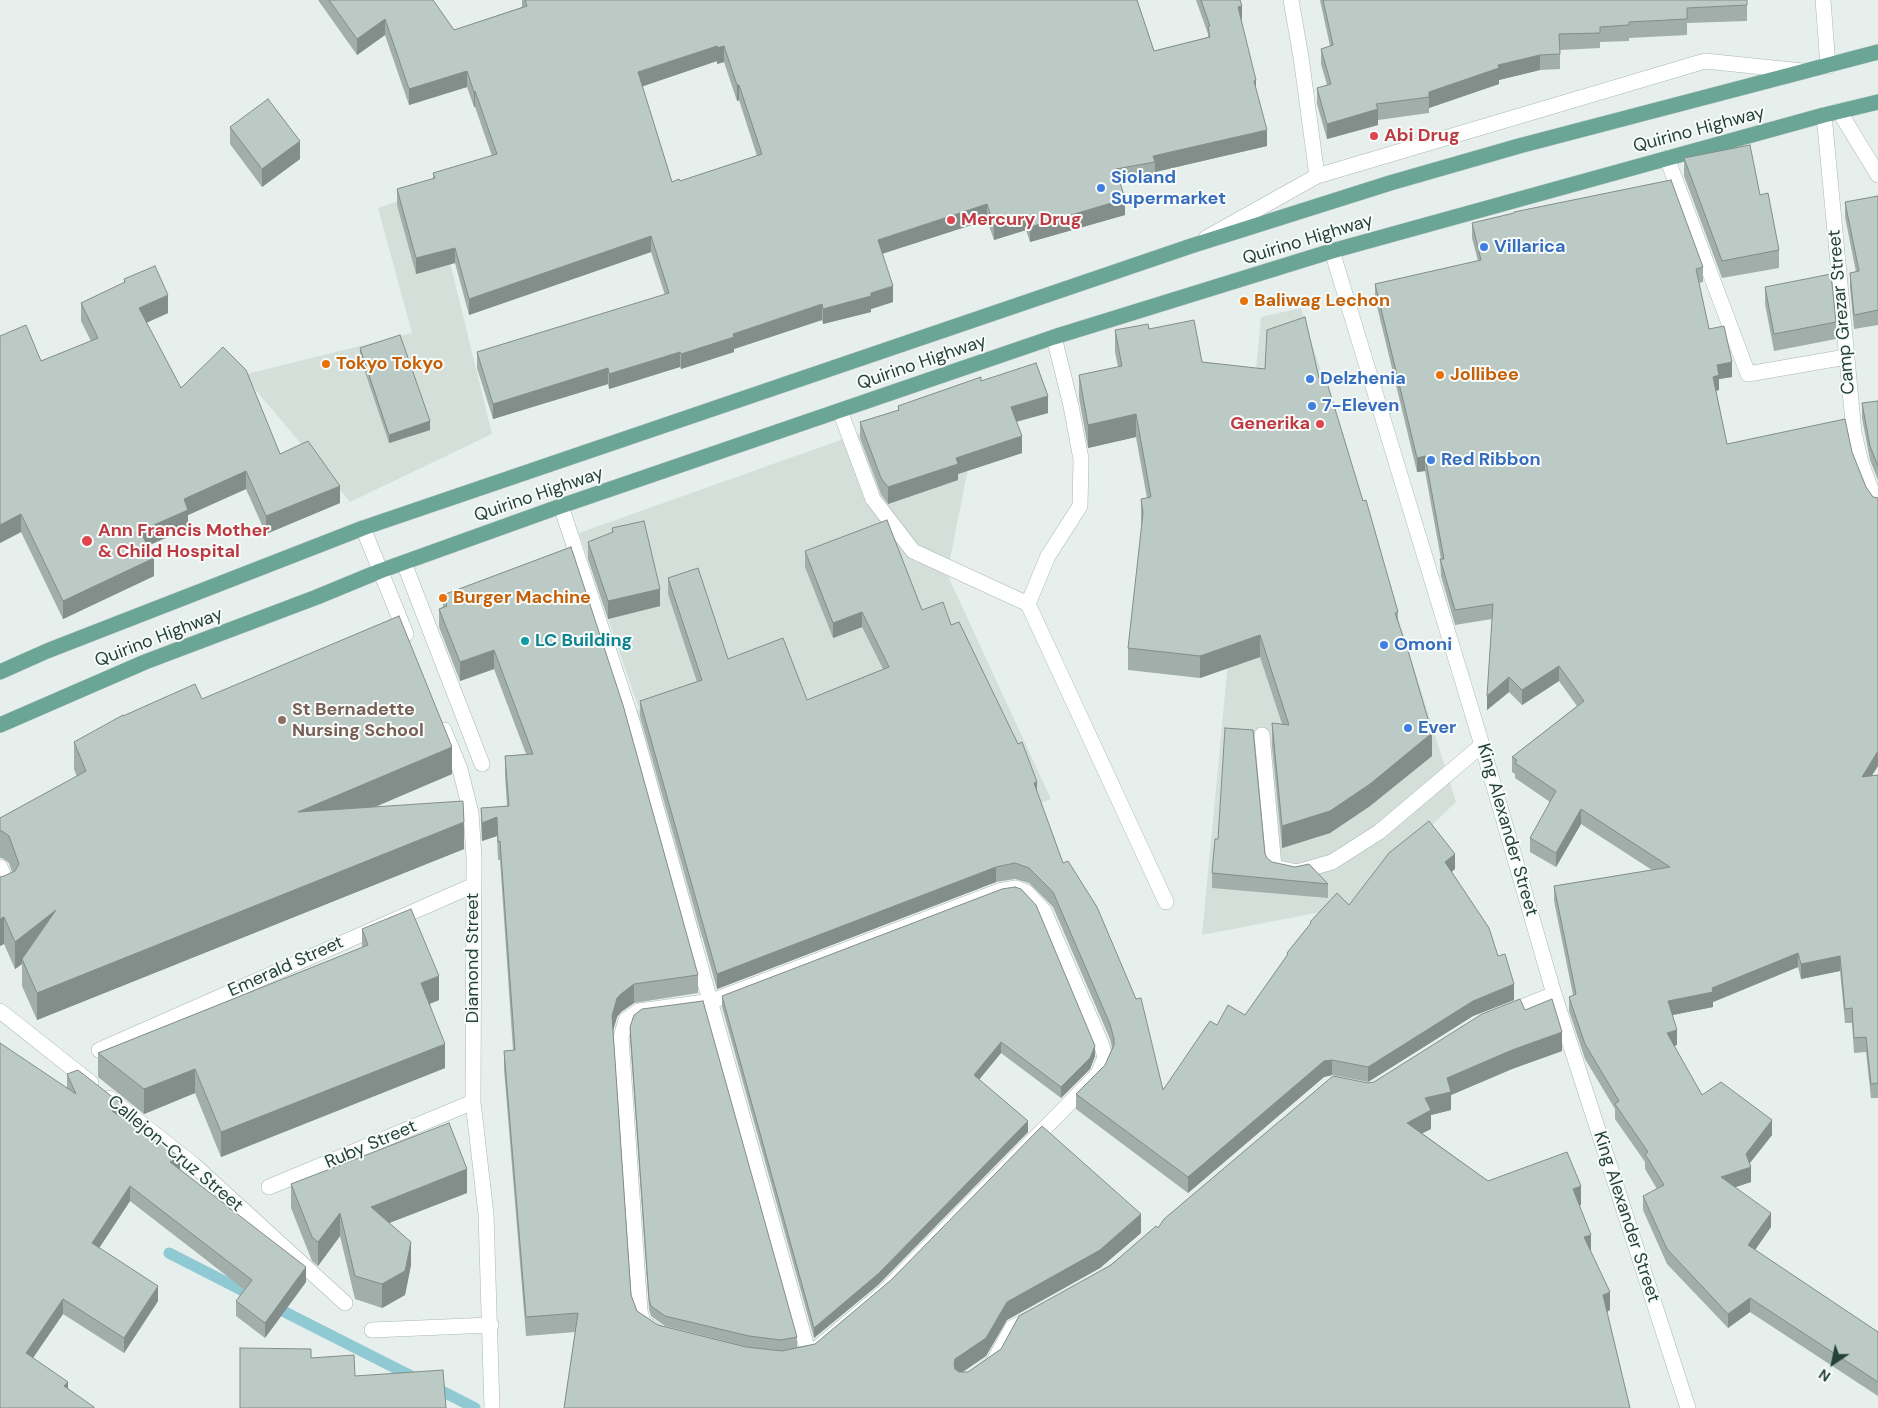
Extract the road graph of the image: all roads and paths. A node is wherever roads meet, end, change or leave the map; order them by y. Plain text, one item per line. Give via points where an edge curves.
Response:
1 (1291, 0) edge
2 (1823, 0) edge
3 (1878, 52) edge
4 (1828, 66) junction
5 (1806, 71) junction
6 (1878, 102) edge
7 (1839, 111) junction
8 (1824, 115) junction
9 (1668, 158) junction
10 (1878, 175) edge
11 (1317, 176) junction
12 (1191, 246) junction
13 (1332, 251) junction
14 (1054, 337) junction
15 (1846, 357) junction
16 (840, 410) junction
17 (1878, 504) edge
18 (561, 506) junction
19 (364, 528) junction
20 (404, 563) junction
21 (380, 571) junction
22 (1028, 604) junction
23 (413, 652) edge
24 (0, 672) edge
25 (438, 715) edge
26 (0, 725) edge
27 (1262, 735) dead end
28 (1482, 745) junction
29 (482, 764) dead end
30 (0, 867) edge
31 (474, 885) junction
32 (0, 895) edge
33 (1166, 902) dead end
34 (1554, 994) junction
35 (712, 1001) junction
36 (0, 1011) edge
37 (1495, 1018) edge
38 (99, 1050) edge
39 (473, 1102) junction
40 (269, 1187) dead end
41 (345, 1303) dead end
42 (1038, 1314) edge
43 (491, 1325) junction
44 (372, 1330) dead end
45 (809, 1355) junction
46 (978, 1372) edge
47 (492, 1408) edge
48 (1688, 1408) edge

1 - 11 street
2 - 4 street
3 - 4 main road, Quirino Highway
4 - 5 main road, Quirino Highway
5 - 11 street, Quirino Highway via 1705,61
5 - 12 main road, Quirino Highway via 1518,146
6 - 7 main road, Quirino Highway
7 - 8 main road, Quirino Highway
7 - 10 street
8 - 9 main road, Quirino Highway
8 - 15 street, Camp Grezar Street
9 - 13 main road, Quirino Highway
9 - 15 street via 1748,374
11 - 12 street, Quirino Highway
12 - 19 main road, Quirino Highway
13 - 14 main road, Quirino Highway
13 - 28 street, King Alexander Street
14 - 16 main road, Quirino Highway
14 - 22 street via 1081,459 1080,506 1048,556
15 - 17 street, Camp Grezar Street via 1860,463
16 - 18 main road, Quirino Highway
16 - 22 street via 873,498 913,551
18 - 20 main road, Quirino Highway
18 - 35 street via 632,721
19 - 21 street
19 - 24 main road, Quirino Highway
20 - 21 main road, Quirino Highway
20 - 29 street
21 - 23 street
21 - 26 main road, Quirino Highway via 145,662
22 - 33 street
25 - 31 street, Diamond Street via 460,768 471,813
27 - 28 street via 1274,867 1297,872 1332,862 1379,832
28 - 34 street, King Alexander Street
30 - 32 street via 10,890
31 - 38 street, Emerald Street
31 - 39 street, Diamond Street
34 - 37 street
34 - 48 street, King Alexander Street
35 - 45 street
35 - 45 street via 639,1011 626,1020 621,1037 643,1322 661,1335 747,1356 781,1360
35 - 45 street via 999,890 1016,888 1026,892 1044,912 1105,1057 1098,1074 884,1292
36 - 41 street, Callejon-Cruz Street via 194,1165
39 - 40 street, Ruby Street
39 - 43 street, Diamond Street via 486,1214
42 - 46 street via 1012,1328 993,1363
43 - 44 street
43 - 47 street, Diamond Street

